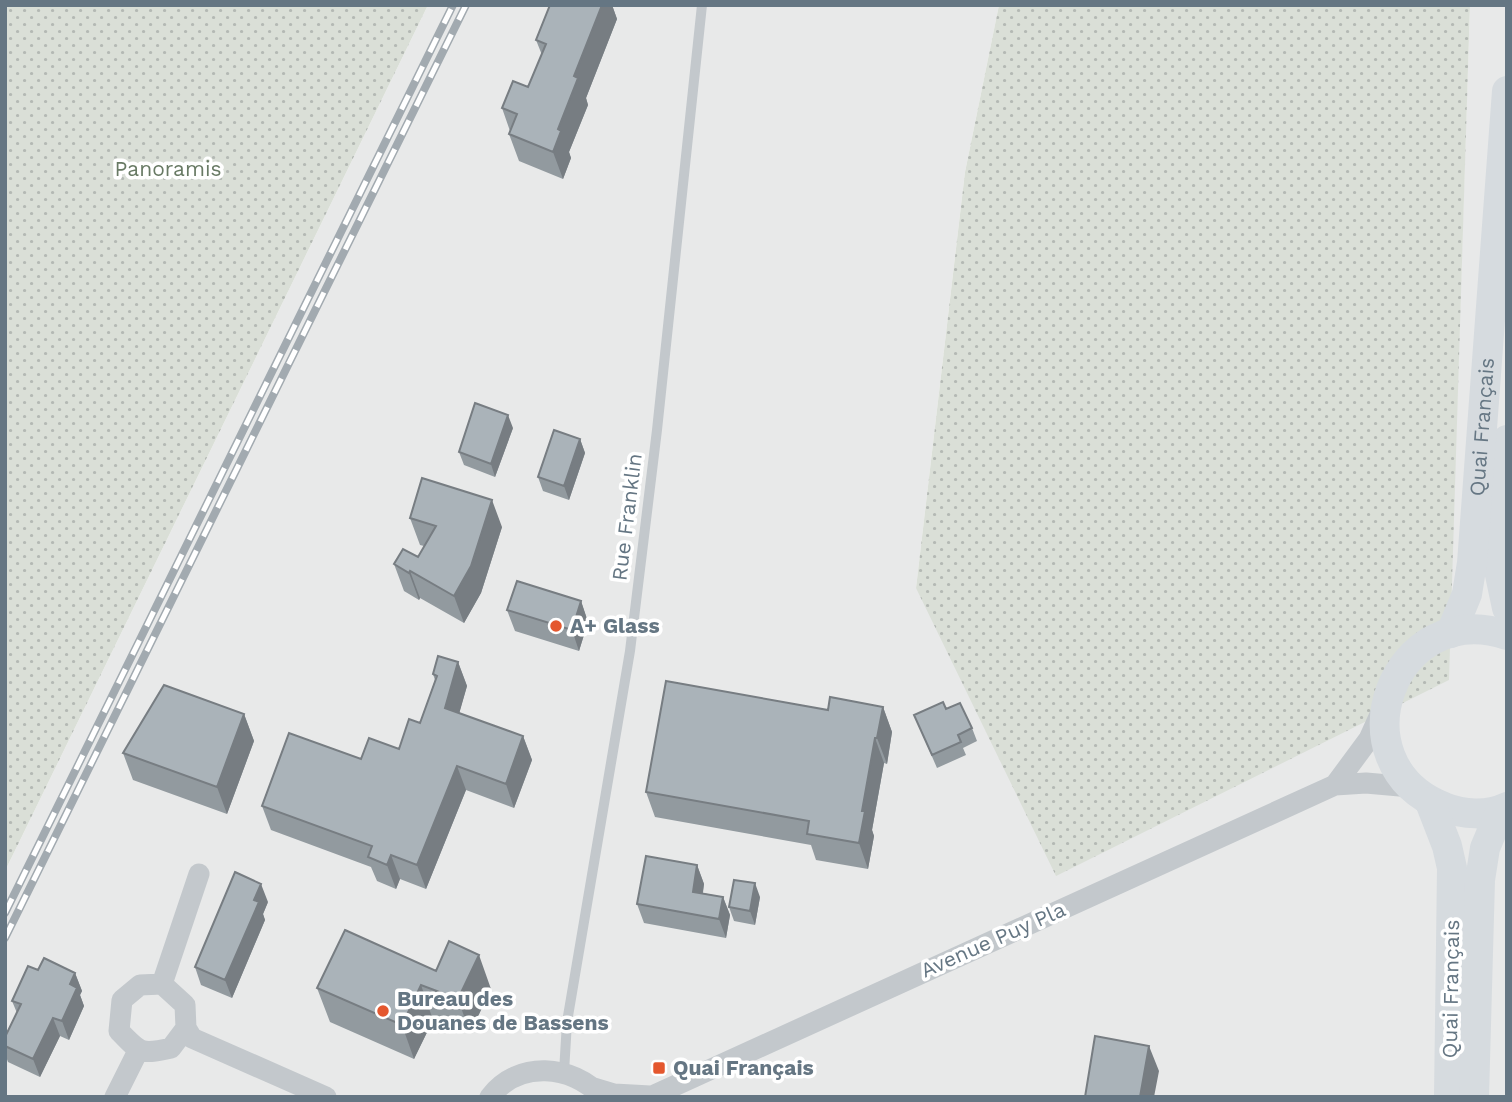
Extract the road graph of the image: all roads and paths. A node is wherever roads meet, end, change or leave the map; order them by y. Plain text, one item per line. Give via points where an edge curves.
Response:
1 (702, 5) edge
2 (1507, 91) edge
3 (1507, 440) edge
4 (1507, 608) edge
5 (1451, 633) junction
6 (1507, 635) edge
7 (1384, 707) junction
8 (1335, 785) junction
9 (1420, 794) junction
10 (1504, 809) edge
11 (199, 874) dead end
12 (162, 984) junction
13 (186, 1028) junction
14 (138, 1051) junction
15 (564, 1072) junction
16 (598, 1092) edge
17 (650, 1096) edge
18 (115, 1097) edge
19 (326, 1097) edge
20 (490, 1097) edge
21 (1449, 1097) edge
22 (1474, 1097) edge

1 - 15 lane, Rue Franklin via 630,651 567,1023
2 - 5 main road, Quai Français via 1472,564 1467,594
3 - 4 main road, Quai Français via 1499,570
5 - 6 main road via 1478,629
5 - 7 main road via 1427,643 1407,660 1392,682
7 - 8 street, Avenue Puy Pla
7 - 9 main road, Quai Français via 1384,736 1393,764
8 - 9 street, Avenue Puy Pla via 1366,783
8 - 17 street, Avenue Puy Pla
9 - 10 main road via 1453,811 1477,814
9 - 21 main road, Quai Français via 1447,846 1452,868
10 - 22 main road, Quai Français via 1485,848 1480,880
11 - 12 street
12 - 13 street via 185,1005
12 - 14 street via 140,985 122,1000 119,1031
13 - 14 street via 171,1048 149,1054
13 - 19 street via 192,1038
14 - 18 street
15 - 16 street, Avenue Puy Pla
15 - 20 street via 540,1070 516,1076
16 - 17 street, Avenue Puy Pla

